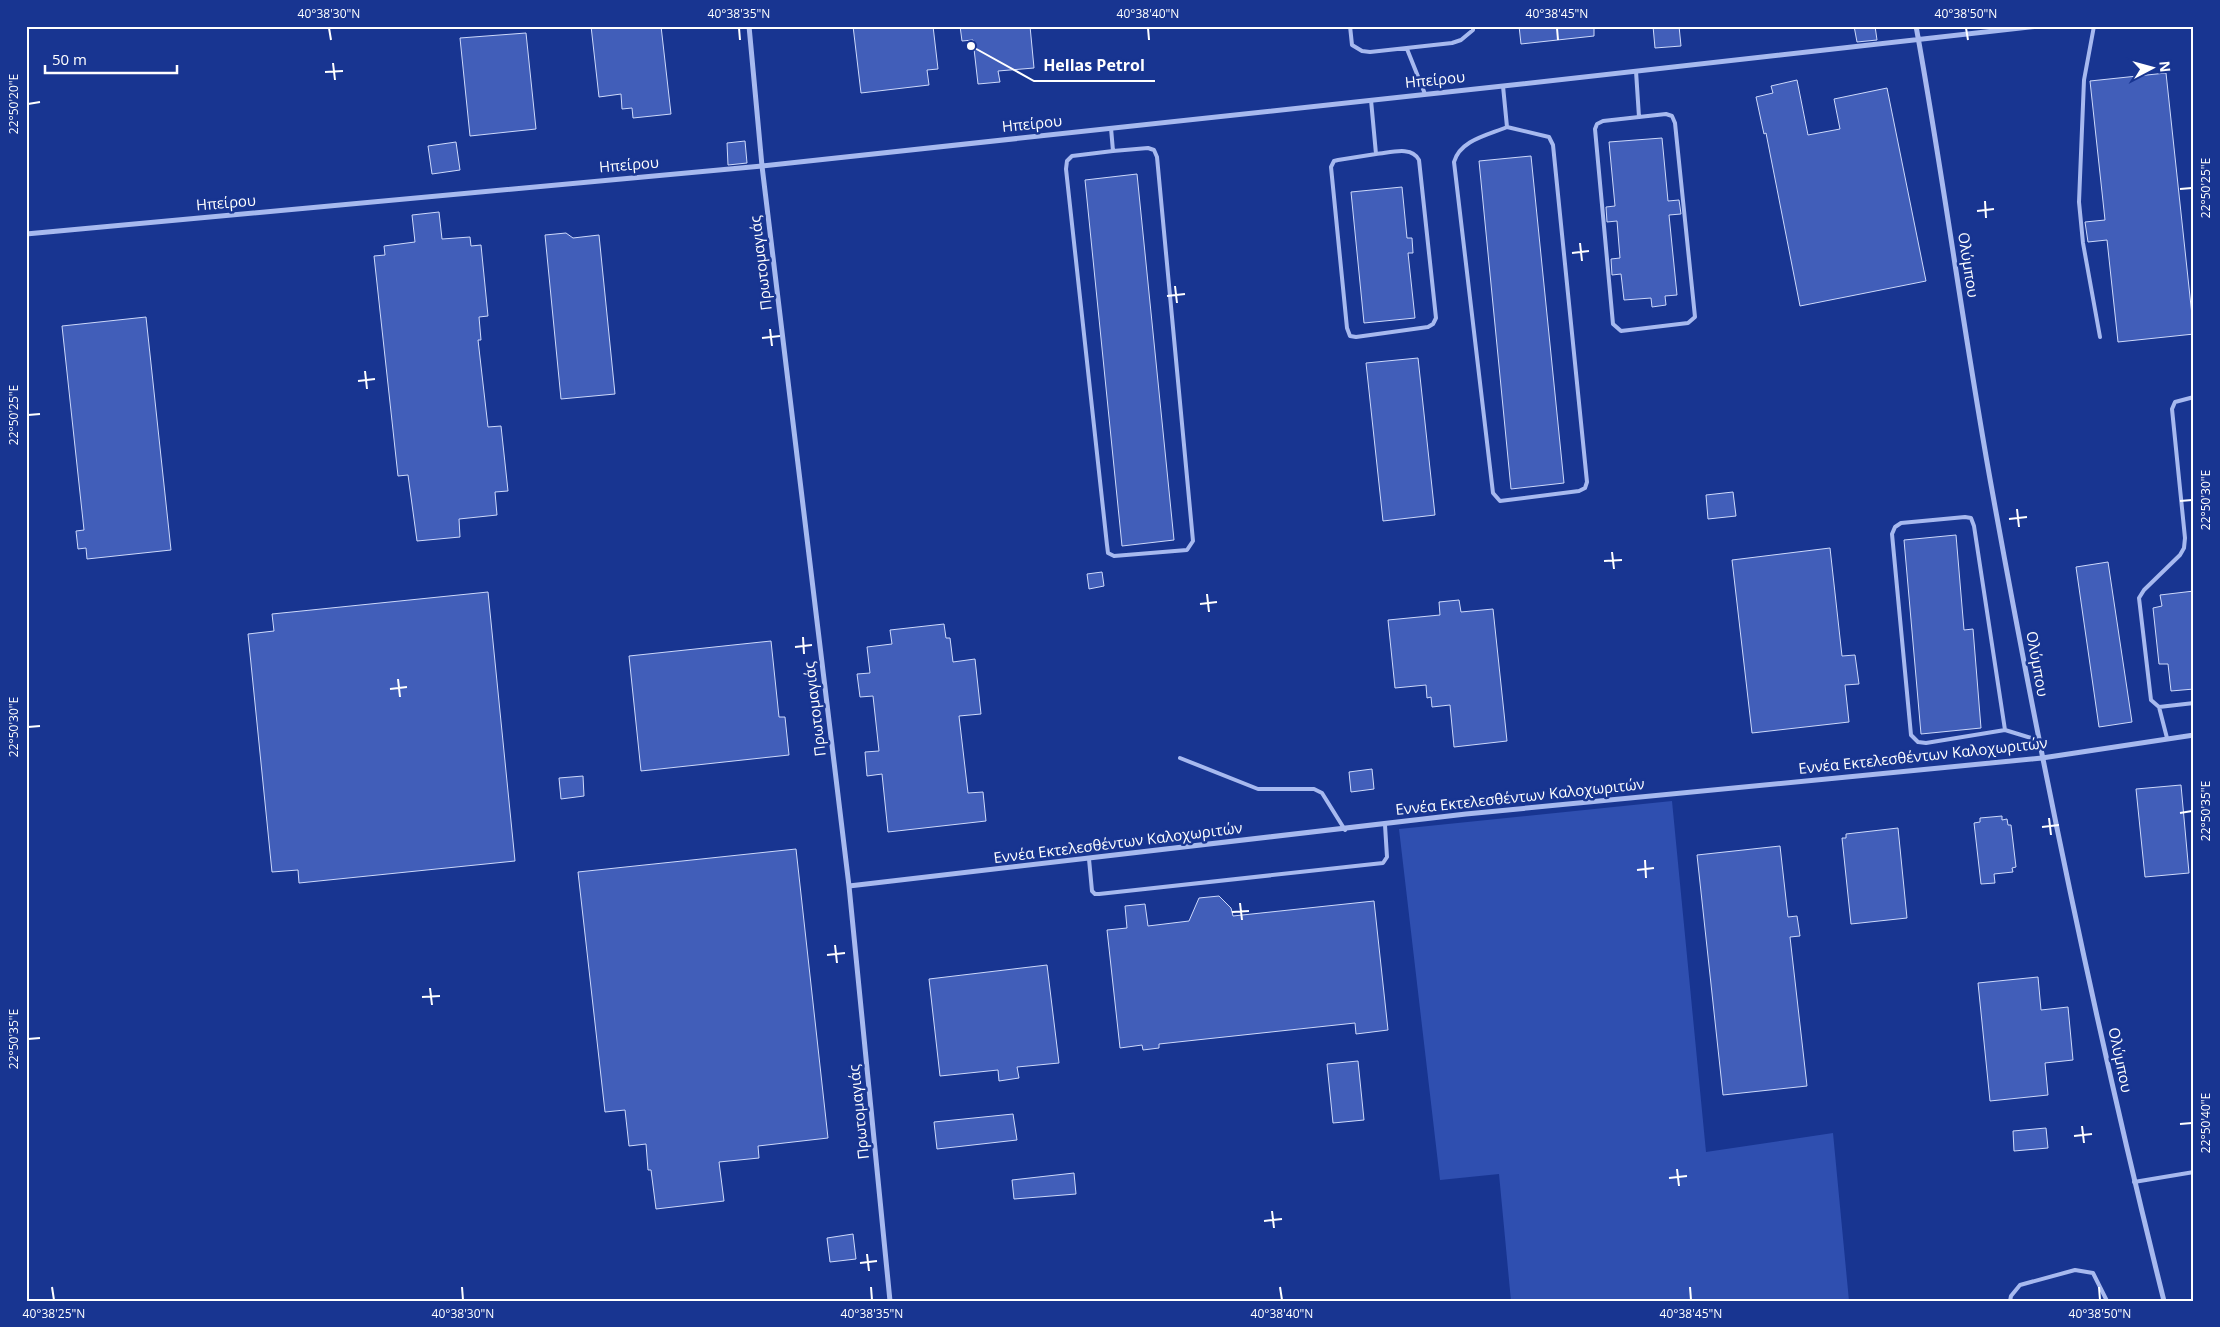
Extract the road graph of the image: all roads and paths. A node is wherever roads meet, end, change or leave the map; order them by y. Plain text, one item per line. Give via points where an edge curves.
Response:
1 (749, 26) edge
2 (1350, 26) edge
3 (1473, 26) edge
4 (1916, 26) edge
5 (2039, 26) edge
6 (2094, 26) edge
7 (1918, 40) junction
8 (1407, 48) junction
9 (1636, 71) junction
10 (1503, 86) junction
11 (1425, 94) junction
12 (1371, 100) junction
13 (1639, 117) junction
14 (1507, 127) junction
15 (1110, 128) junction
16 (1113, 152) junction
17 (1376, 154) junction
18 (762, 166) junction
19 (26, 234) edge
20 (2100, 338) dead end
21 (2194, 397) edge
22 (2194, 703) edge
23 (2159, 707) junction
24 (2005, 730) junction
25 (2194, 735) edge
26 (2167, 738) junction
27 (2038, 740) junction
28 (1180, 758) dead end
29 (2042, 758) junction
30 (1385, 825) junction
31 (1345, 830) junction
32 (1089, 859) junction
33 (849, 886) junction
34 (2194, 1172) edge
35 (2134, 1182) junction
36 (890, 1301) edge
37 (2010, 1301) edge
38 (2108, 1301) edge
39 (2164, 1301) edge

1 - 18 street, Πρωτομαγιάς
2 - 8 lane via 1352,45 1362,51
3 - 8 lane via 1473,30 1461,40
4 - 7 street, Ολύμπου
5 - 7 street, Ηπείρου
6 - 20 lane via 2084,80 2079,202
7 - 9 street, Ηπείρου
7 - 27 street, Ολύμπου via 1991,486
8 - 11 lane
9 - 10 street, Ηπείρου
9 - 13 lane
10 - 11 street, Ηπείρου
10 - 14 lane
11 - 12 street, Ηπείρου
12 - 15 street, Ηπείρου
12 - 17 lane
13 - 13 lane via 1603,121 1595,129 1613,324 1621,331 1688,323 1695,317 1675,123 1672,116 1666,114
14 - 14 lane via 1463,146 1454,162 1493,493 1500,501 1579,491 1588,482 1553,144 1549,137
15 - 16 lane
15 - 18 street, Ηπείρου
16 - 16 lane via 1072,156 1066,169 1108,553 1114,556 1187,550 1194,541 1157,157 1154,150 1148,148
17 - 17 lane via 1334,161 1331,167 1347,328 1350,336 1356,337 1428,327 1436,318 1419,160 1410,150
18 - 19 street, Ηπείρου
18 - 33 street, Πρωτομαγιάς
21 - 23 lane via 2176,402 2172,409 2184,548 2139,598 2151,700
22 - 23 lane
23 - 26 lane
24 - 24 lane via 1926,743 1918,742 1911,735 1892,534 1902,523 1971,518
24 - 27 lane
25 - 26 street, Εννέα Εκτελεσθέντων Καλοχωριτών
26 - 29 street, Εννέα Εκτελεσθέντων Καλοχωριτών
27 - 29 street, Ολύμπου
28 - 31 lane via 1258,789 1314,789 1322,793
29 - 30 street, Εννέα Εκτελεσθέντων Καλοχωριτών via 1466,814
29 - 35 street, Ολύμπου
30 - 31 street, Εννέα Εκτελεσθέντων Καλοχωριτών
30 - 32 lane via 1387,857 1384,863 1095,894
31 - 32 street, Εννέα Εκτελεσθέντων Καλοχωριτών
32 - 33 street, Εννέα Εκτελεσθέντων Καλοχωριτών
33 - 36 street, Πρωτομαγιάς
34 - 35 lane
35 - 39 street, Ολύμπου
37 - 38 lane via 2020,1285 2075,1270 2093,1273

